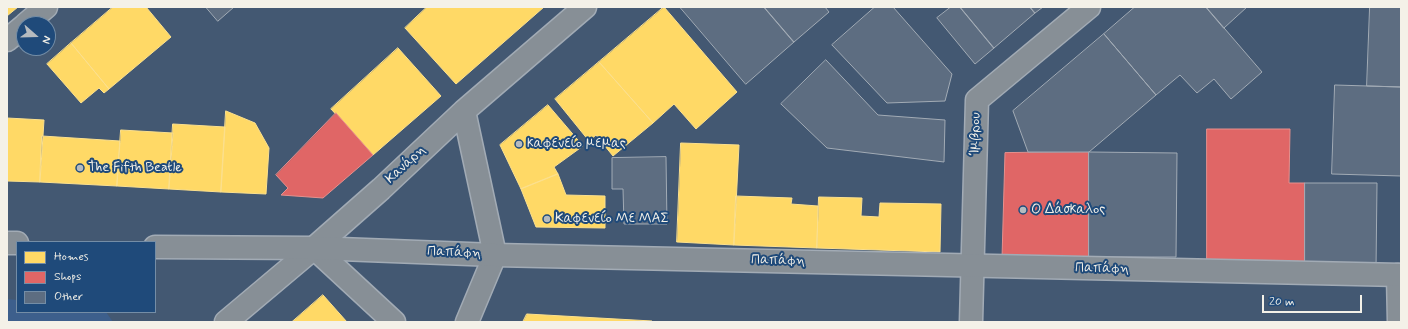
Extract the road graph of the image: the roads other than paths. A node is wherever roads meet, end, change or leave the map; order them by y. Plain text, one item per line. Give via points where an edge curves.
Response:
1 (46, 7) edge
2 (585, 7) edge
3 (1089, 7) edge
4 (36, 16) edge
5 (16, 32) edge
6 (7, 40) edge
7 (464, 111) junction
8 (156, 247) edge
9 (314, 248) junction
10 (495, 255) junction
11 (972, 266) junction
12 (1399, 275) edge
13 (226, 322) edge
14 (394, 322) edge
15 (467, 322) edge
16 (971, 322) edge
17 (1399, 322) edge

1 - 4 street
2 - 7 street, Κανάρη
3 - 11 street, Ίμβρου via 977,100
5 - 6 street
7 - 9 street, Κανάρη
7 - 10 street
8 - 9 street, Παπάφη
9 - 10 street, Παπάφη
9 - 13 street, Κανάρη
9 - 14 street
10 - 11 street, Παπάφη
10 - 15 street
11 - 12 street, Παπάφη
11 - 16 street, Ίμβρου
12 - 17 street

